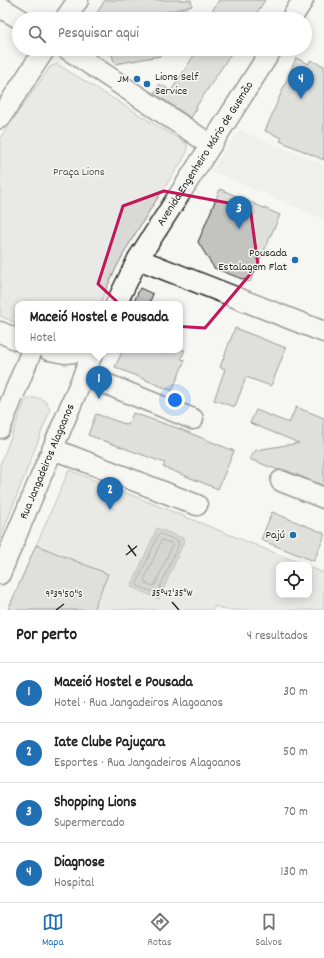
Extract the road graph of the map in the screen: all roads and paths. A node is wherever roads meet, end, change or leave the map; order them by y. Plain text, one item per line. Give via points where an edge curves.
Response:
1 (78, 0) edge
2 (303, 0) edge
3 (0, 7) edge
4 (70, 12) edge
5 (295, 12) edge
6 (12, 14) edge
7 (41, 56) edge
8 (78, 56) edge
9 (268, 56) edge
10 (0, 118) edge
11 (211, 145) junction
12 (138, 259) junction
13 (117, 301) edge
14 (0, 332) edge
15 (324, 332) edge
16 (15, 339) edge
17 (31, 353) edge
18 (93, 353) edge
19 (84, 375) junction
20 (193, 419) dead end
21 (0, 428) edge
22 (52, 449) junction
23 (280, 481) dead end
24 (324, 498) edge
25 (197, 505) dead end
26 (0, 574) edge

1 - 4 street
2 - 5 street
3 - 6 street
7 - 10 street
8 - 11 street
9 - 11 street, Avenida Engenheiro Mário de Gusmão
11 - 12 street, Avenida Engenheiro Mário de Gusmão
12 - 13 street
12 - 15 street
14 - 16 street
17 - 21 street
18 - 19 street, Rua Jangadeiros Alagoanos
19 - 20 street
19 - 22 street, Rua Jangadeiros Alagoanos
22 - 25 street
22 - 26 street, Rua Jangadeiros Alagoanos
23 - 24 street

